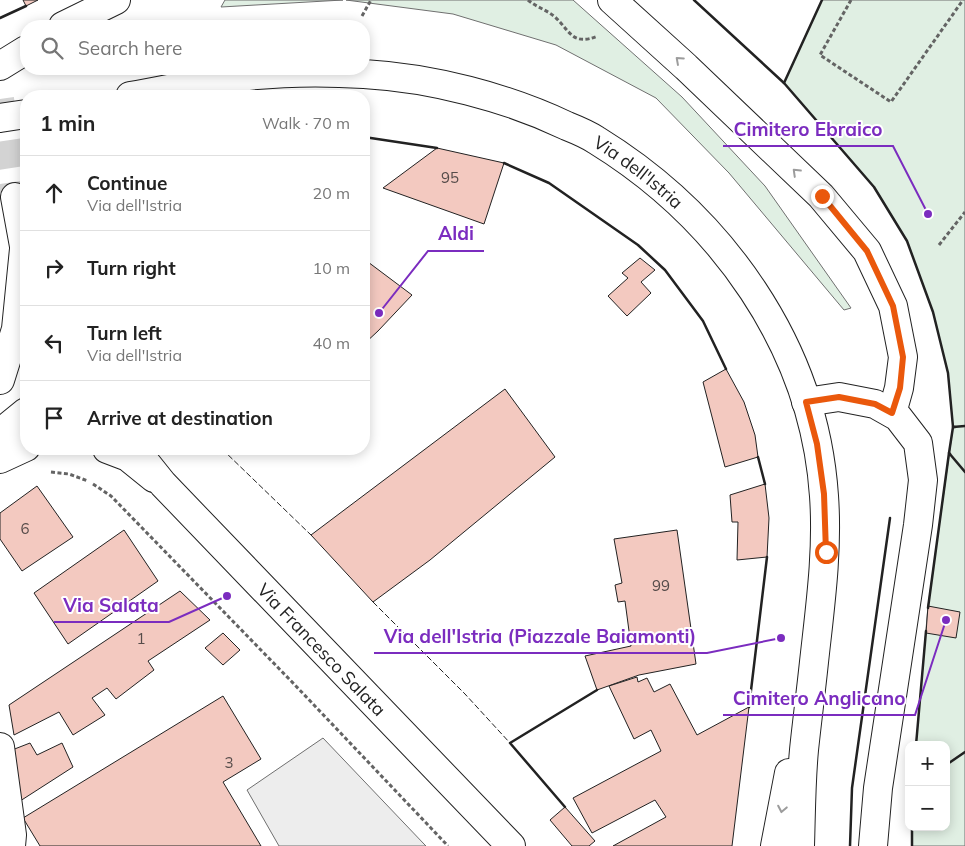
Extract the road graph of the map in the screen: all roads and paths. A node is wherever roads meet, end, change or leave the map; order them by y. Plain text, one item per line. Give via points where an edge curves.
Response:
1 (116, 0) edge
2 (371, 0) edge
3 (528, 0) edge
4 (612, 0) edge
5 (851, 0) edge
6 (963, 0) edge
7 (362, 16) dead end
8 (75, 20) edge
9 (604, 29) dead end
10 (20, 54) edge
11 (0, 66) edge
12 (263, 75) edge
13 (370, 75) edge
14 (162, 90) edge
15 (20, 115) edge
16 (0, 118) edge
17 (15, 197) tunnel mouth
18 (965, 212) edge
19 (20, 225) edge
20 (939, 245) dead end
21 (20, 295) edge
22 (0, 380) edge
23 (806, 402) junction
24 (892, 413) junction
25 (20, 417) edge
26 (0, 433) edge
27 (20, 455) edge
28 (123, 455) edge
29 (140, 455) edge
30 (163, 484) junction
31 (816, 642) junction
32 (0, 747) edge
33 (11, 846) edge
34 (448, 846) edge
35 (511, 846) edge
36 (774, 846) edge
37 (800, 846) edge
38 (873, 846) edge

1 - 8 main road
2 - 7 path
3 - 9 path via 554,16 574,37 587,40 598,36
24 -> 4 main road via 900,388 903,357 893,306 867,251 822,196
5 - 6 path via 820,56 891,102
10 - 11 main road
12 - 14 main road, Via dell'Istria via 225,78
13 - 23 main road, Via dell'Istria via 423,81 539,112 594,139 660,185 707,231 748,282 777,328 794,364
15 - 16 main road
17 - 19 main road
18 - 20 path
21 - 22 main road via 16,328
23 - 24 main road via 839,397 875,404
23 - 31 main road, Via dell'Istria via 817,444 824,494 826,552
24 - 38 main road via 918,443 923,480 878,788
25 - 26 main road
27 - 34 path via 45,472 69,474 89,481 111,496
28 - 30 main road
29 - 30 main road, Via Francesco Salata
30 - 35 main road, Via Francesco Salata
31 -> 36 main road
31 - 37 main road via 804,753
32 - 33 main road

